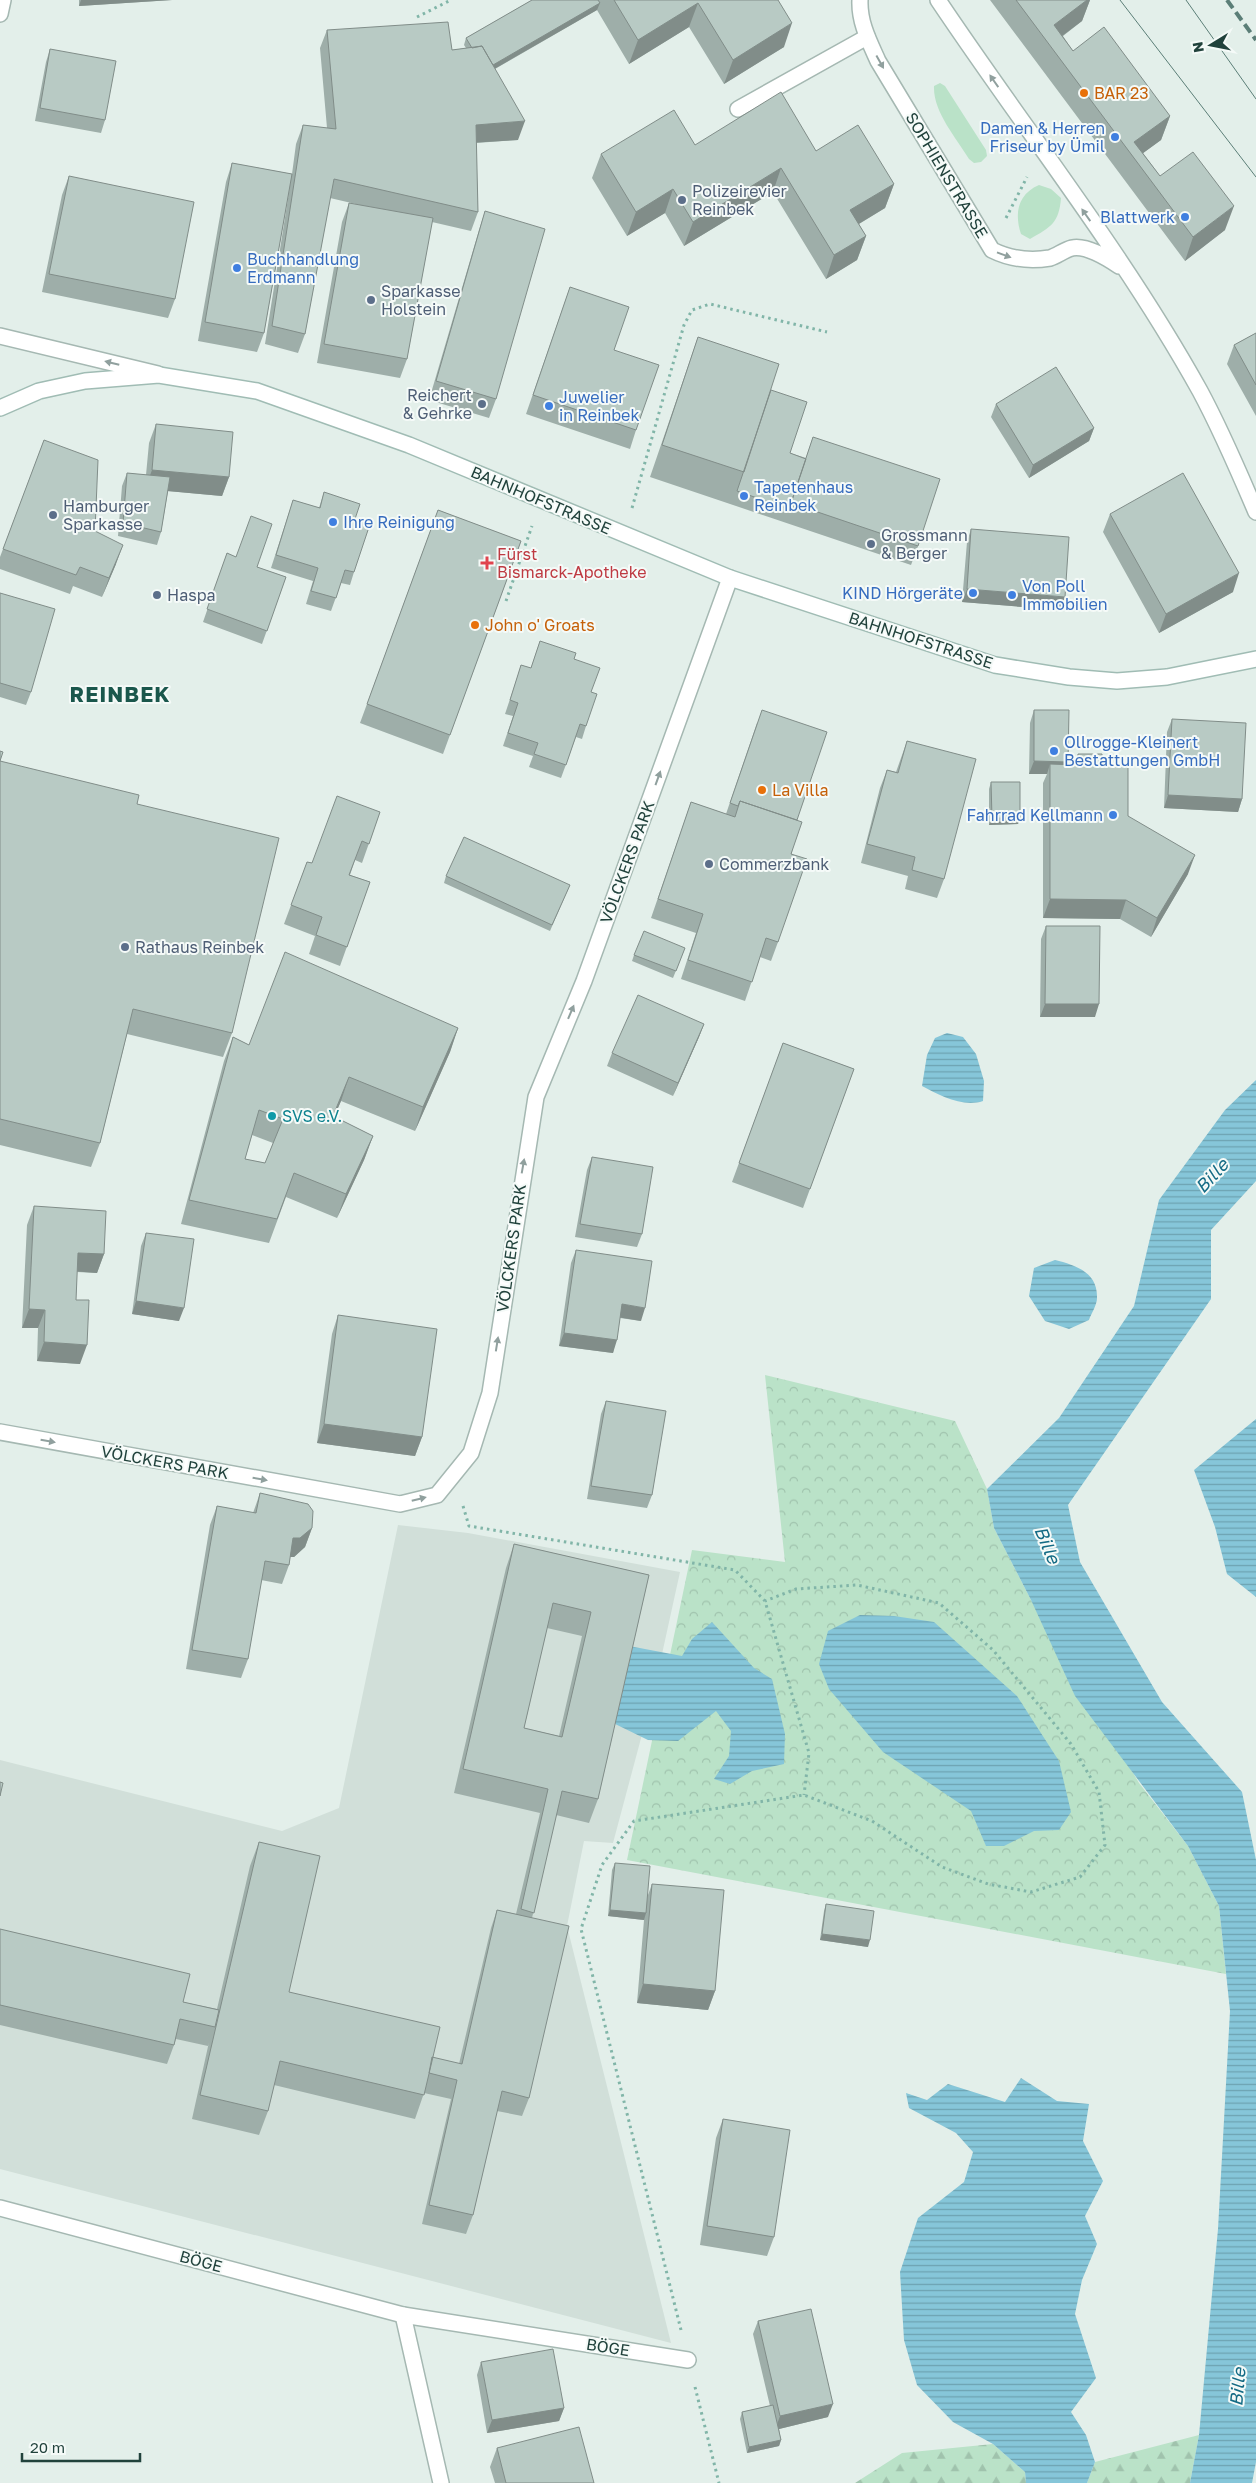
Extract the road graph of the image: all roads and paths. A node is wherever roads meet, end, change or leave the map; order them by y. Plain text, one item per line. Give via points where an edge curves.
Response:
1 (2, 0) edge
2 (451, 0) edge
3 (860, 0) edge
4 (938, 0) edge
5 (0, 14) edge
6 (417, 17) dead end
7 (867, 37) junction
8 (738, 109) dead end
9 (1042, 150) junction
10 (992, 250) junction
11 (1124, 269) junction
12 (827, 332) dead end
13 (0, 336) edge
14 (159, 375) junction
15 (0, 408) edge
16 (541, 500) junction
17 (1256, 512) edge
18 (625, 535) junction
19 (730, 578) junction
20 (506, 602) edge
21 (1256, 659) edge
22 (0, 1432) edge
23 (454, 1475) junction
24 (765, 1601) junction
25 (804, 1795) junction
26 (0, 2208) edge
27 (403, 2315) junction
28 (688, 2360) junction
29 (441, 2483) edge
30 (719, 2483) edge

1 - 5 street
2 - 6 path
3 - 7 street, SOPHIENSTRASSE via 859,13
9 -> 4 street, SOPHIENSTRASSE
7 - 8 street
7 -> 10 street, SOPHIENSTRASSE via 878,61
9 - 10 path
11 -> 9 street, SOPHIENSTRASSE
10 -> 11 street, SOPHIENSTRASSE via 1008,258 1051,258 1072,248 1081,249 1107,258
11 - 17 street, SOPHIENSTRASSE via 1201,392
12 - 18 path via 710,304 692,310 684,325
14 -> 13 street
14 - 15 street, BAHNHOFSTRASSE via 86,381 39,391
14 - 16 street, BAHNHOFSTRASSE via 257,391 403,443
16 - 18 street, BAHNHOFSTRASSE
16 - 20 path
18 - 19 street, BAHNHOFSTRASSE
19 - 21 street, BAHNHOFSTRASSE via 995,665 1069,677 1117,680 1167,677
23 -> 19 street, VÖLCKERS PARK via 472,1453 490,1393 536,1097 584,981
22 -> 23 street, VÖLCKERS PARK via 400,1504 437,1495
23 - 24 path via 469,1526 735,1570
24 - 25 path via 809,1753
24 - 25 path via 796,1589 857,1584 940,1603 993,1650 1072,1744 1099,1792 1104,1845 1080,1877 1031,1892 988,1884 942,1867 872,1821
25 - 28 path via 634,1821 602,1865 581,1929
26 - 27 street, BÖGE
27 - 28 street, BÖGE
27 - 29 street
28 - 30 path

